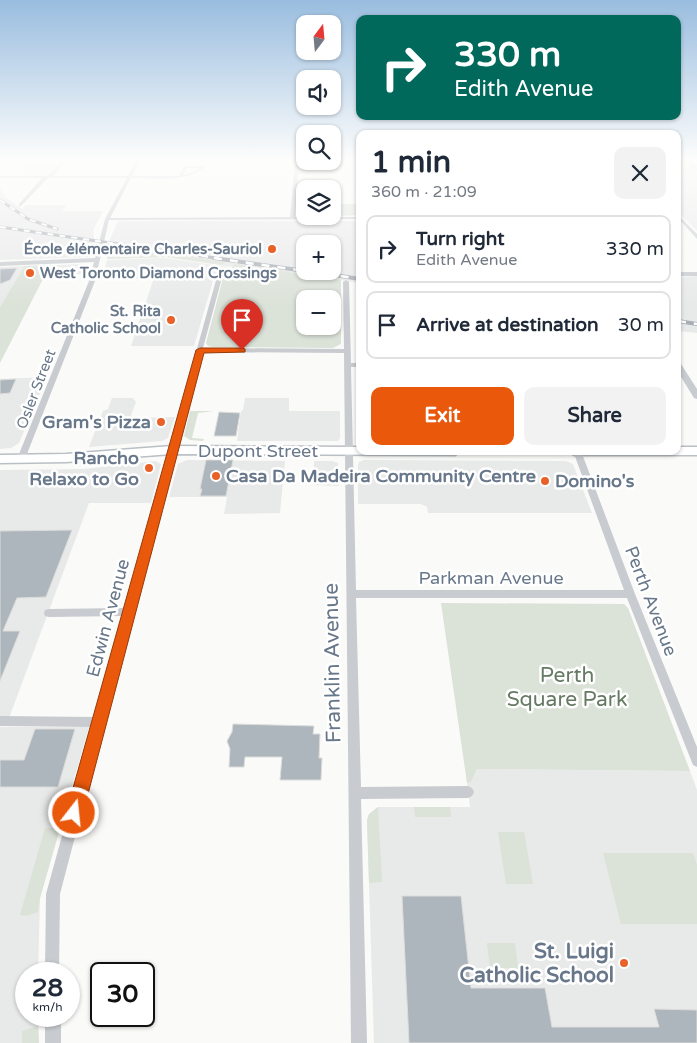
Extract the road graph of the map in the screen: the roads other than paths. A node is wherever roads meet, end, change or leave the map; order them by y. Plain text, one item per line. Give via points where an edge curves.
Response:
1 (112, 210) edge
2 (293, 210) edge
3 (292, 218) junction
4 (356, 218) edge
5 (107, 219) junction
6 (681, 219) edge
7 (697, 238) edge
8 (98, 260) junction
9 (0, 264) edge
10 (220, 274) dead end
11 (681, 274) edge
12 (697, 274) edge
13 (346, 282) dead end
14 (200, 350) junction
15 (347, 351) junction
16 (348, 365) junction
17 (356, 365) edge
18 (681, 371) edge
19 (697, 396) edge
20 (172, 450) junction
21 (348, 451) junction
22 (356, 451) edge
23 (681, 451) edge
24 (697, 451) edge
25 (577, 455) edge
26 (0, 459) edge
27 (21, 459) junction
28 (351, 594) junction
29 (630, 594) junction
30 (50, 612) dead end
31 (129, 612) junction
32 (0, 721) edge
33 (100, 722) junction
34 (697, 761) edge
35 (468, 792) dead end
36 (354, 793) junction
37 (52, 962) edge
38 (53, 1027) edge
39 (53, 1043) edge
40 (359, 1043) edge

1 - 5 street, Osler Street
2 - 3 street
3 - 4 street
3 - 5 street
5 - 8 street, Osler Street
6 - 7 street
8 - 9 street
8 - 27 street, Osler Street
10 - 14 street, Edwin Avenue
11 - 12 street
13 - 15 street, Franklin Avenue
14 - 15 street
14 - 20 street, Edwin Avenue
15 - 16 street, Franklin Avenue
16 - 17 street
16 - 21 street, Franklin Avenue
18 - 19 street
20 - 21 main road, Dupont Street
20 - 27 main road, Dupont Street
20 - 31 street, Edwin Avenue
21 - 22 main road, Dupont Street
21 - 28 street, Franklin Avenue
23 - 24 main road
25 - 29 street, Perth Avenue
26 - 27 main road, Dupont Street
28 - 29 street, Parkman Avenue
28 - 36 street, Franklin Avenue
29 - 34 street, Perth Avenue
30 - 31 street
31 - 33 street, Edwin Avenue
32 - 33 street
33 - 37 street, Edwin Avenue via 53,894
35 - 36 street
36 - 40 street, Franklin Avenue
38 - 39 street

